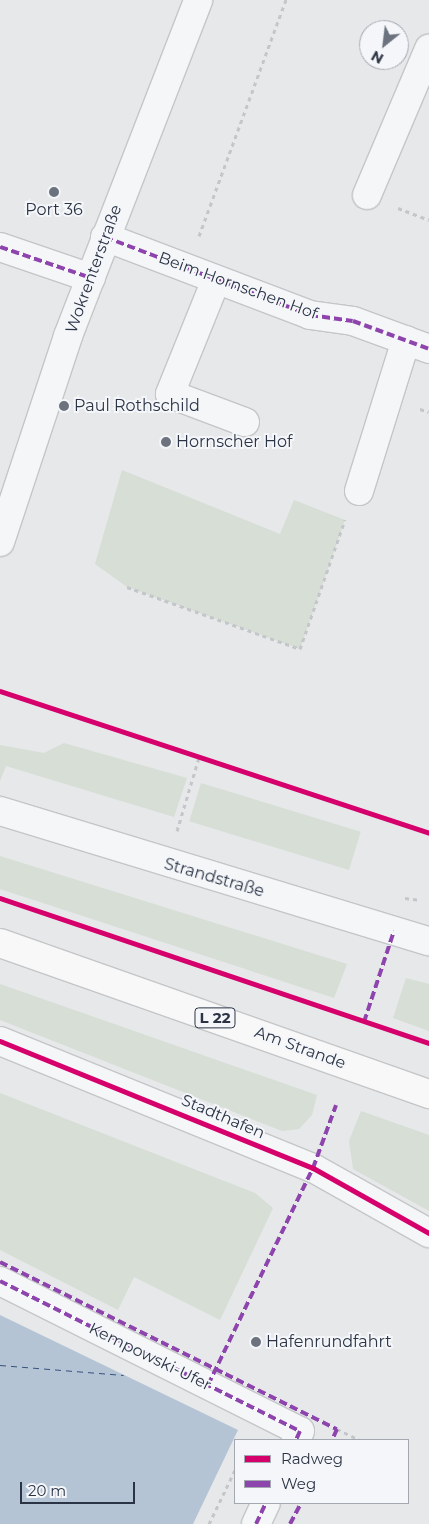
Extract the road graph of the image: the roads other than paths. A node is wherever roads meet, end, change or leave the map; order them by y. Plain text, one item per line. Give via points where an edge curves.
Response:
1 (198, 0) edge
2 (429, 49) edge
3 (367, 195) dead end
4 (105, 237) junction
5 (0, 247) edge
6 (91, 278) junction
7 (216, 280) junction
8 (417, 345) edge
9 (245, 422) dead end
10 (359, 491) road end
11 (0, 542) edge
12 (0, 812) edge
13 (429, 941) edge
14 (0, 943) edge
15 (0, 1041) edge
16 (429, 1094) edge
17 (429, 1232) edge
18 (0, 1281) edge
19 (298, 1436) edge
20 (266, 1504) edge
21 (256, 1524) edge

1 - 4 street, Wokrenterstraße
2 - 3 street
4 - 6 street, Wokrenterstraße
4 - 7 street, Beim Hornschen Hof
5 - 6 street
6 - 11 street, Wokrenterstraße
7 - 8 street, Beim Hornschen Hof via 310,315 353,321
7 - 9 street via 170,394
8 - 10 street
12 - 13 street, Strandstraße
14 - 16 main road, Am Strande / L 22
15 - 17 street, Stadthafen via 313,1168
18 - 19 street, Kempowski-Ufer
20 - 21 street

